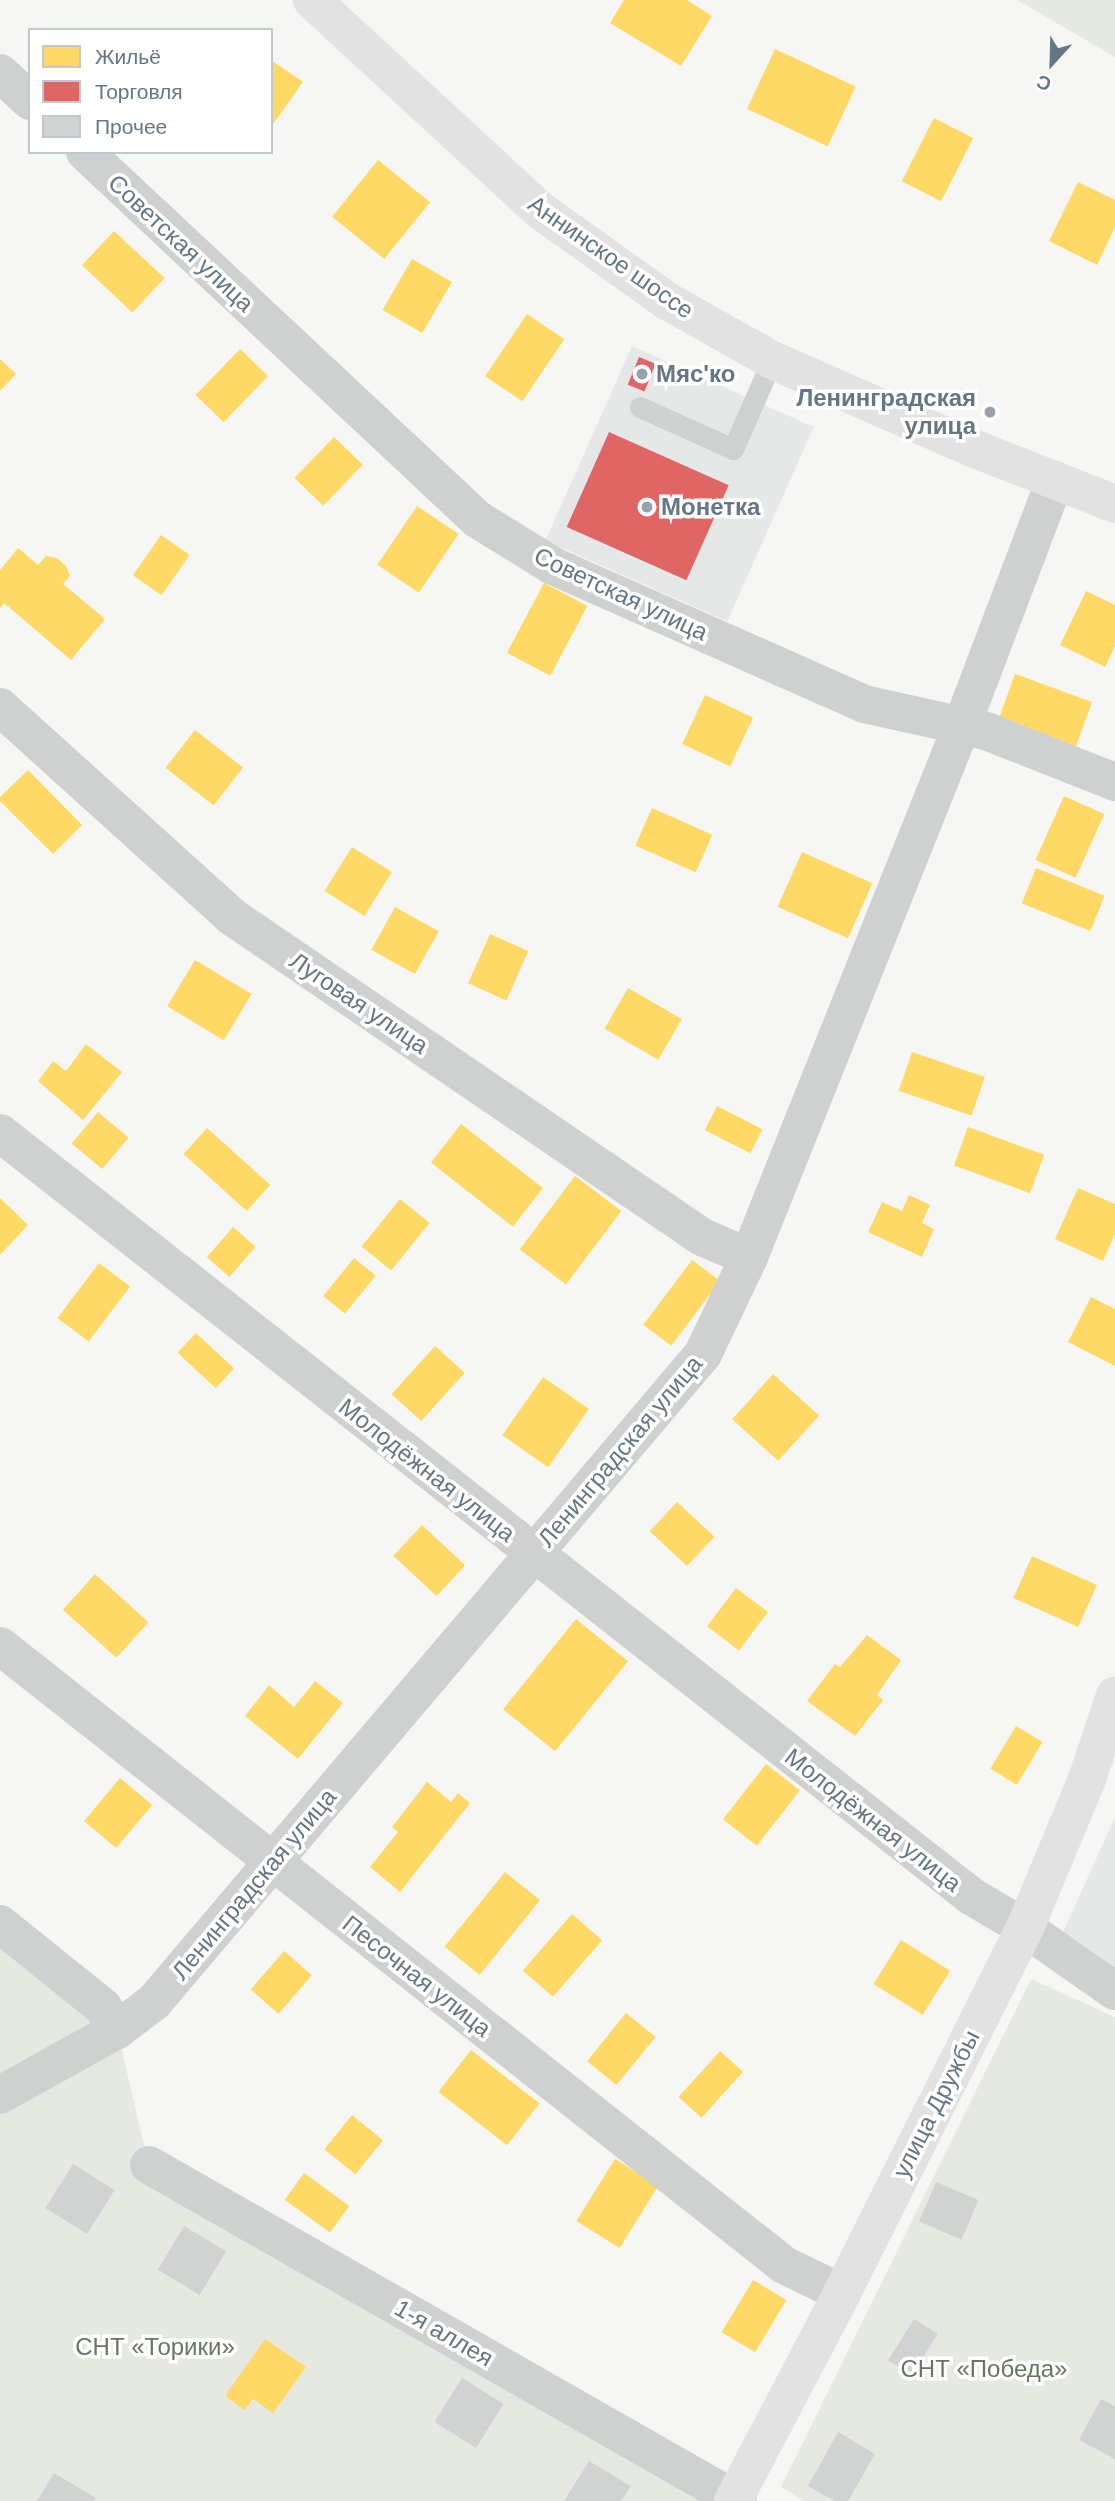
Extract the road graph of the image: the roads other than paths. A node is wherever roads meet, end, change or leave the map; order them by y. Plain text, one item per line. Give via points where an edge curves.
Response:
1 (312, 0) edge
2 (0, 73) edge
3 (28, 99) edge
4 (87, 154) edge
5 (772, 360) junction
6 (640, 407) dead end
7 (1055, 480) junction
8 (1115, 503) edge
9 (0, 707) edge
10 (962, 725) junction
11 (1115, 782) edge
12 (0, 1133) edge
13 (749, 1257) junction
14 (533, 1554) junction
15 (0, 1646) edge
16 (1115, 1696) edge
17 (273, 1862) junction
18 (0, 1924) edge
19 (1025, 1928) junction
20 (1115, 1991) edge
21 (117, 2030) junction
22 (0, 2095) edge
23 (149, 2165) dead end
24 (842, 2292) junction
25 (735, 2500) edge

1 - 5 main road, Аннинское шоссе via 541,211 667,301
2 - 3 street
4 - 10 street, Советская улица via 477,519 553,566 864,704
5 - 6 lane via 733,449
5 - 7 main road, Аннинское шоссе
7 - 8 main road, Аннинское шоссе
7 - 10 street, Ленинградская улица
9 - 13 street, Луговая улица via 232,916 702,1237
10 - 11 street, Советская улица
10 - 13 street, Ленинградская улица
12 - 14 street, Молодёжная улица
13 - 14 street, Ленинградская улица via 703,1354
14 - 17 street, Ленинградская улица
14 - 19 street, Молодёжная улица via 971,1896
15 - 17 street, Песочная улица
16 - 19 main road, улица Дружбы via 1087,1779
17 - 21 street, Ленинградская улица via 154,2002
17 - 24 street, Песочная улица via 784,2265
18 - 21 street via 103,2007
19 - 20 street, Молодёжная улица
19 - 24 main road, улица Дружбы
21 - 22 street, Ленинградская улица
23 - 25 street, 1-я аллея
24 - 25 main road, улица Дружбы

